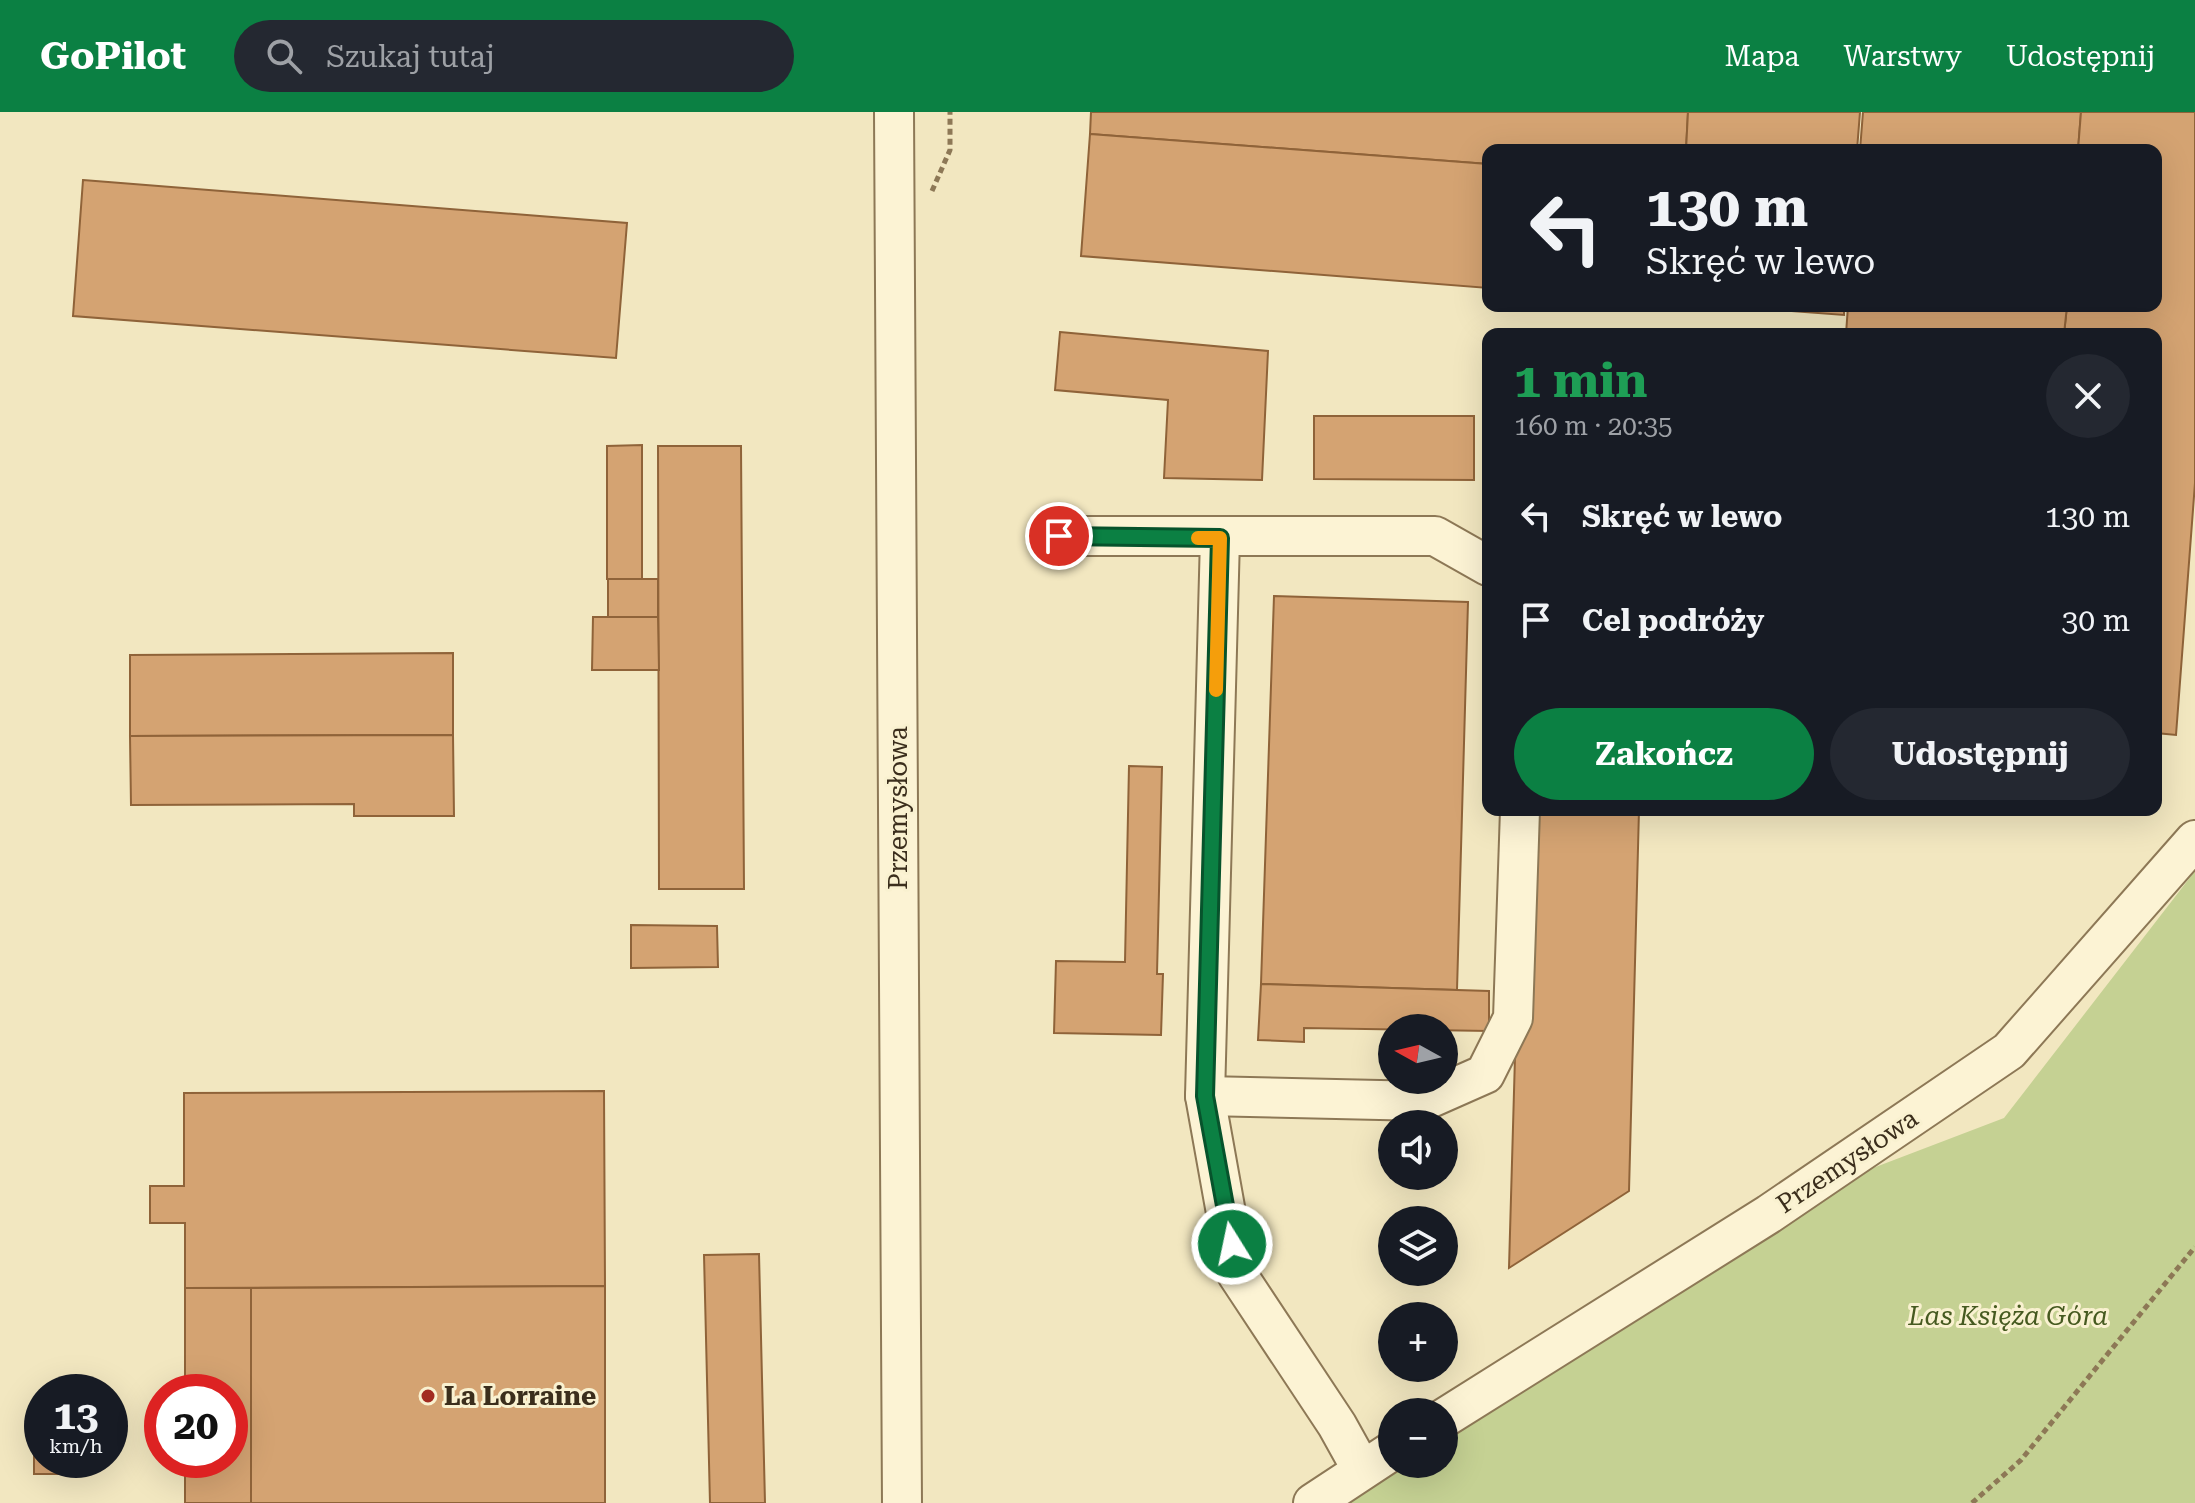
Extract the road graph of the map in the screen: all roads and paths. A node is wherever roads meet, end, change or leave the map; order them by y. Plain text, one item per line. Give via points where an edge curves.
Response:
1 (894, 112) edge
2 (1059, 536) dead end
3 (1220, 538) junction
4 (1482, 563) edge
5 (1520, 816) edge
6 (2195, 840) edge
7 (1205, 1096) junction
8 (2195, 1247) edge
9 (1458, 1409) edge
10 (1377, 1461) edge
11 (902, 1503) edge
12 (1313, 1503) edge
13 (1972, 1503) edge

1 - 11 street, Przemysłowa
2 - 3 street
3 - 4 street via 1435,536
3 - 7 street
5 - 7 street via 1513,1018 1485,1074 1424,1101
6 - 9 street, Przemysłowa via 2009,1051 1769,1214
7 - 10 street via 1237,1274 1337,1425
8 - 13 path via 2021,1460
10 - 12 street

